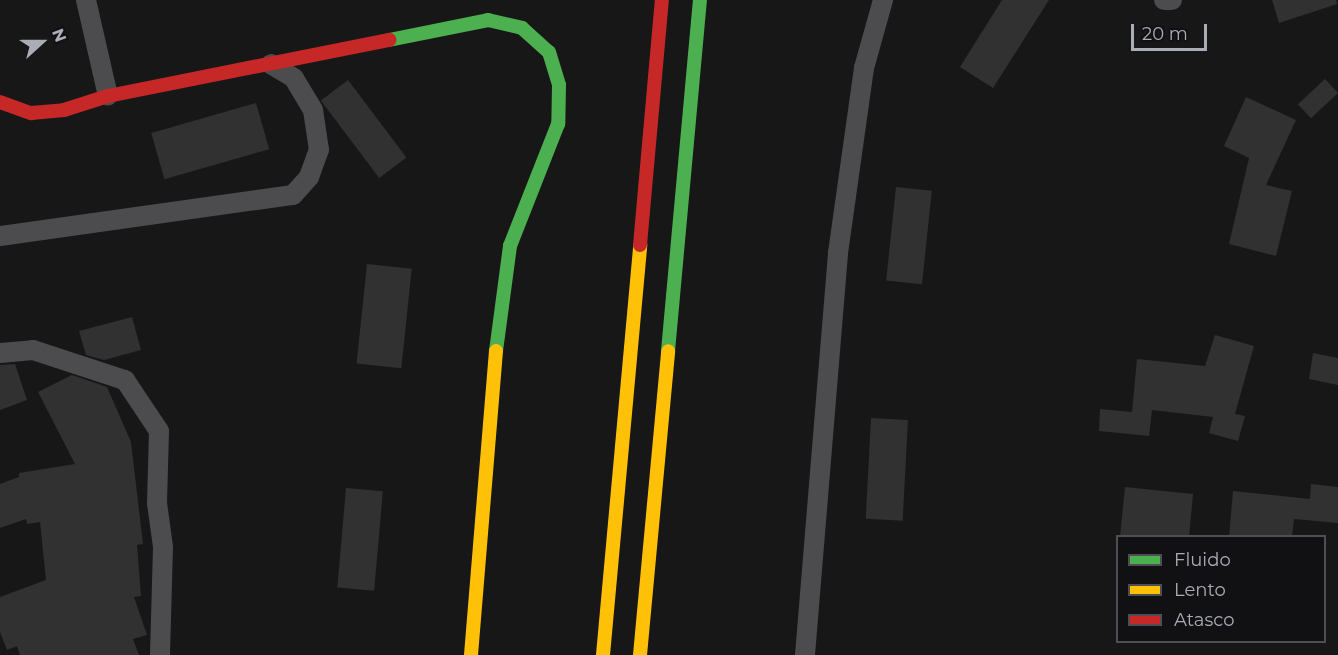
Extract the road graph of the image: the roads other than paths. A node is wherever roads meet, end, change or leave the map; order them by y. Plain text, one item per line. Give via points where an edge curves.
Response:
1 (86, 0) edge
2 (662, 0) edge
3 (700, 0) edge
4 (883, 0) edge
5 (1164, 0) edge
6 (1172, 0) edge
7 (271, 64) junction
8 (108, 96) junction
9 (0, 102) edge
10 (0, 236) edge
11 (0, 353) edge
12 (160, 655) edge
13 (471, 655) edge
14 (603, 655) edge
15 (640, 655) edge
16 (805, 655) edge

1 - 8 street
2 - 14 main road
3 - 15 main road
4 - 16 street via 864,68 838,253
5 - 6 street
7 - 8 main road
7 - 10 street via 294,78 313,110 319,150 309,177 293,195
7 - 13 main road via 488,20 522,28 549,52 559,85 558,123 510,246 500,306
8 - 9 main road via 64,110 31,113
11 - 12 street via 33,350 125,380 159,431 157,503 163,547

